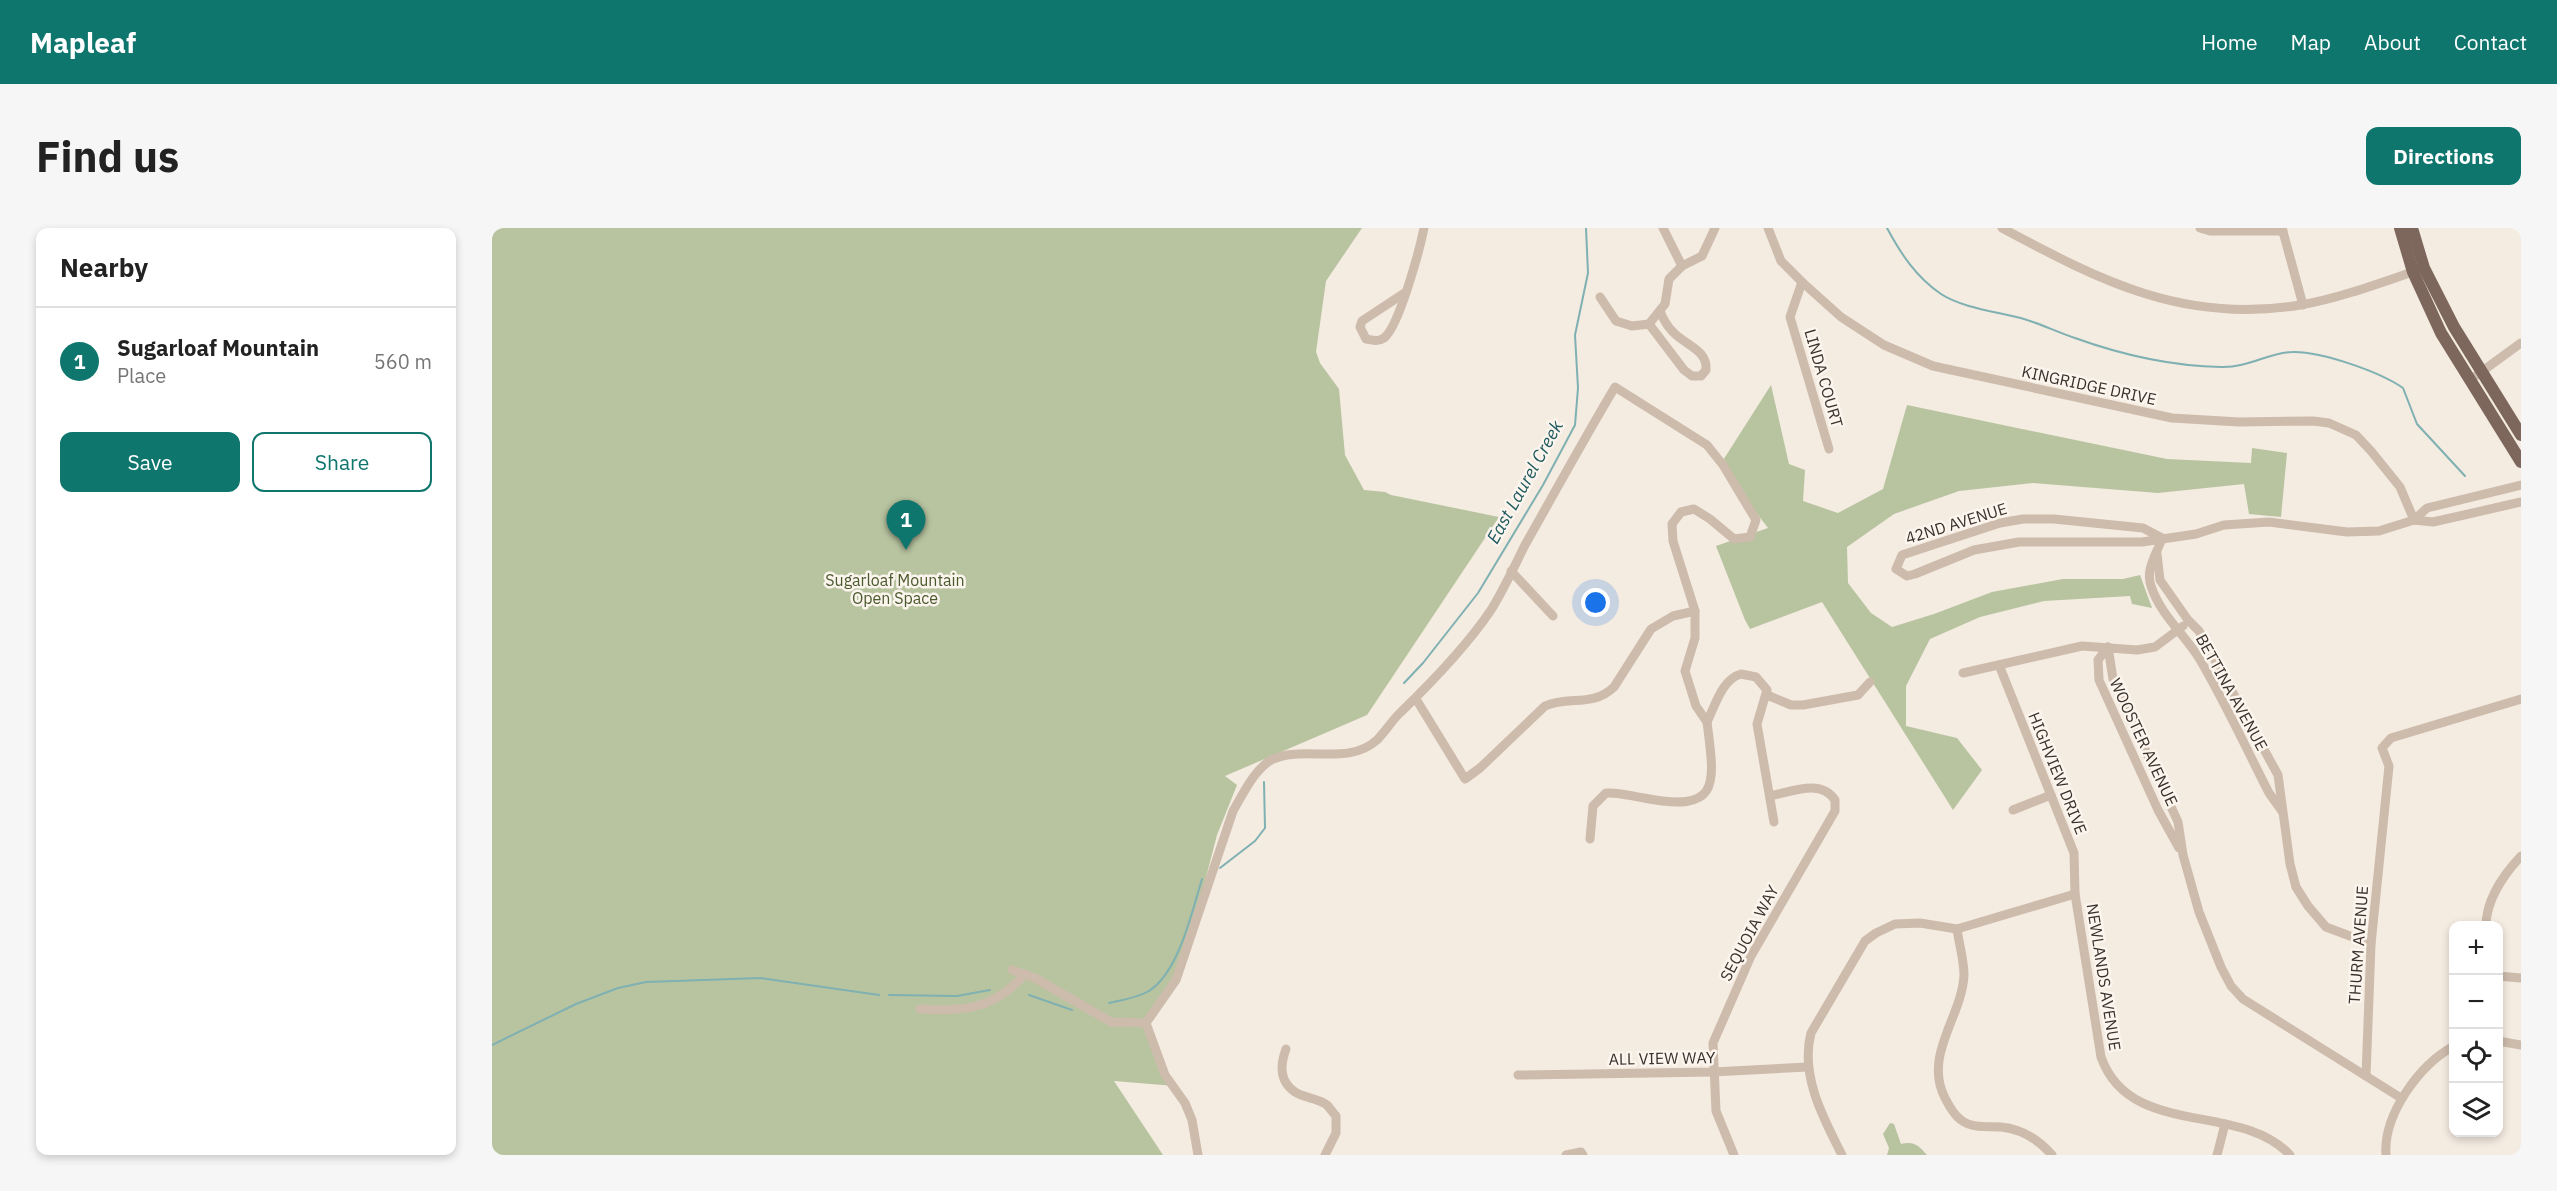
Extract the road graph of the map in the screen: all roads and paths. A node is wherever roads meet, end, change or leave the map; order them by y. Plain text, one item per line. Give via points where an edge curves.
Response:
1 (1424, 228) edge
2 (1663, 228) edge
3 (1716, 228) edge
4 (1768, 228) edge
5 (2003, 228) edge
6 (2200, 228) edge
7 (2400, 228) edge
8 (2412, 228) edge
9 (2283, 230) edge
10 (1682, 266) junction
11 (2418, 270) junction
12 (1802, 282) junction
13 (1406, 292) junction
14 (1600, 297) dead end
15 (2303, 305) junction
16 (1660, 311) junction
17 (1649, 324) junction
18 (2521, 344) edge
19 (2482, 372) junction
20 (2470, 380) junction
21 (2521, 435) edge
22 (1829, 449) dead end
23 (2521, 462) edge
24 (2521, 485) edge
25 (2521, 502) edge
26 (2415, 520) junction
27 (2162, 538) junction
28 (2157, 554) junction
29 (1511, 571) junction
30 (1695, 610) junction
31 (1553, 616) dead end
32 (2188, 620) junction
33 (2179, 630) junction
34 (2108, 647) junction
35 (1999, 665) junction
36 (1963, 673) dead end
37 (1870, 682) dead end
38 (1767, 695) junction
39 (1416, 699) junction
40 (2521, 699) edge
41 (1707, 722) junction
42 (2051, 795) junction
43 (1770, 796) junction
44 (2013, 810) dead end
45 (2284, 813) junction
46 (1774, 822) dead end
47 (1590, 838) dead end
48 (2183, 855) junction
49 (2521, 856) edge
50 (2075, 894) junction
51 (2486, 921) edge
52 (1957, 929) junction
53 (2371, 944) junction
54 (1012, 970) dead end
55 (1025, 974) junction
56 (2503, 976) edge
57 (2521, 978) edge
58 (920, 1009) dead end
59 (1146, 1023) junction
60 (2503, 1042) edge
61 (2521, 1045) edge
62 (1286, 1049) dead end
63 (2449, 1049) edge
64 (1807, 1067) junction
65 (1713, 1072) junction
66 (1518, 1075) dead end
67 (2366, 1077) junction
68 (2401, 1098) junction
69 (2225, 1124) junction
70 (1197, 1155) edge
71 (1325, 1155) edge
72 (1566, 1155) edge
73 (1583, 1155) edge
74 (1734, 1155) edge
75 (1842, 1155) edge
76 (2052, 1155) edge
77 (2217, 1155) edge
78 (2290, 1155) edge
79 (2386, 1155) edge

1 - 13 street
2 - 10 street
3 - 10 street via 1702,256
4 - 12 street, KINGRIDGE DRIVE via 1781,261
5 - 15 street via 2085,272 2165,301 2247,310
6 - 9 street
7 - 11 main road
8 - 11 main road
9 - 15 street
10 - 16 street via 1669,279
11 - 15 street
11 - 19 main road
11 - 20 main road via 2442,333
12 - 22 street, LINDA COURT via 1790,317
12 - 26 street, KINGRIDGE DRIVE via 1841,317 1884,345 1933,366 2172,418 2329,423 2356,435 2371,451 2400,487
13 - 13 street via 1386,337 1378,341 1366,339 1360,327 1362,321
14 - 17 street via 1616,321 1632,326
16 - 17 street
16 - 17 street via 1673,333 1707,362 1701,376 1684,370
18 - 19 street
19 - 20 street
19 - 21 main road
20 - 23 main road
24 - 26 street, 42ND AVENUE via 2427,508
25 - 26 street, 42ND AVENUE via 2433,522
26 - 27 street, 42ND AVENUE via 2379,531 2348,532 2251,523
27 - 27 street, 42ND AVENUE via 2143,528 2023,519 1902,555 1896,569 1907,576 1974,550 2019,542 2142,542
27 - 28 street, BETTINA AVENUE
28 - 32 street, BETTINA AVENUE via 2160,580
28 - 33 street, BETTINA AVENUE via 2150,565 2150,584 2164,613
29 - 30 street via 1615,387 1707,445 1756,520 1750,537 1734,539 1694,509 1681,512 1672,524 1673,541
29 - 31 street
29 - 39 street via 1490,610
30 - 39 street via 1673,616 1651,629 1607,694 1545,706 1465,778
30 - 41 street via 1695,638 1685,671 1696,706
32 - 33 street
32 - 45 street, BETTINA AVENUE via 2199,632 2278,775
33 - 34 street via 2155,647
33 - 45 street, BETTINA AVENUE via 2205,669 2269,793
34 - 35 street via 2082,646
34 - 48 street, WOOSTER AVENUE via 2113,679 2178,822
34 - 48 street, WOOSTER AVENUE via 2098,660 2099,680 2158,810
35 - 36 street
35 - 42 street, HIGHVIEW DRIVE
37 - 38 street via 1852,697 1803,705 1791,705
38 - 41 street via 1756,677 1736,675 1725,687
38 - 43 street via 1757,724
39 - 59 street via 1369,745 1336,755 1291,755 1263,767 1233,811 1176,980
40 - 53 street, THURM AVENUE via 2391,738 2382,748 2389,766
41 - 47 street via 1713,774 1702,794 1690,802 1676,804 1612,792 1600,796 1593,806
42 - 44 street
42 - 50 street, HIGHVIEW DRIVE via 2074,853
43 - 46 street
43 - 65 street, SEQUOIA WAY via 1811,787 1822,789 1836,800 1835,811 1751,956 1713,1043
45 - 53 street, BETTINA AVENUE via 2290,864 2296,887 2308,906 2326,927
48 - 67 street, WOOSTER AVENUE via 2199,912 2231,986 2243,999
49 - 51 street via 2496,891
50 - 52 street
50 - 69 street, NEWLANDS AVENUE via 2106,1072 2151,1108
52 - 64 street via 1920,923 1895,924 1865,941 1811,1033
52 - 76 street via 1964,974 1939,1057 1942,1093 1961,1120 1980,1127 2019,1130
53 - 67 street, THURM AVENUE
54 - 55 street
55 - 58 street via 993,1001 973,1009
55 - 59 street via 1112,1022
56 - 57 street
59 - 70 street via 1165,1075 1192,1120
60 - 61 street
62 - 71 street via 1281,1064 1287,1084 1295,1093 1327,1105 1336,1116 1336,1133
63 - 68 street
64 - 65 street, ALL VIEW WAY
64 - 75 street
65 - 66 street, ALL VIEW WAY
65 - 74 street, SEQUOIA WAY via 1716,1111
67 - 68 street, WOOSTER AVENUE
68 - 79 street via 2385,1137
69 - 77 street
69 - 78 street, NEWLANDS AVENUE via 2259,1132
72 - 73 street

